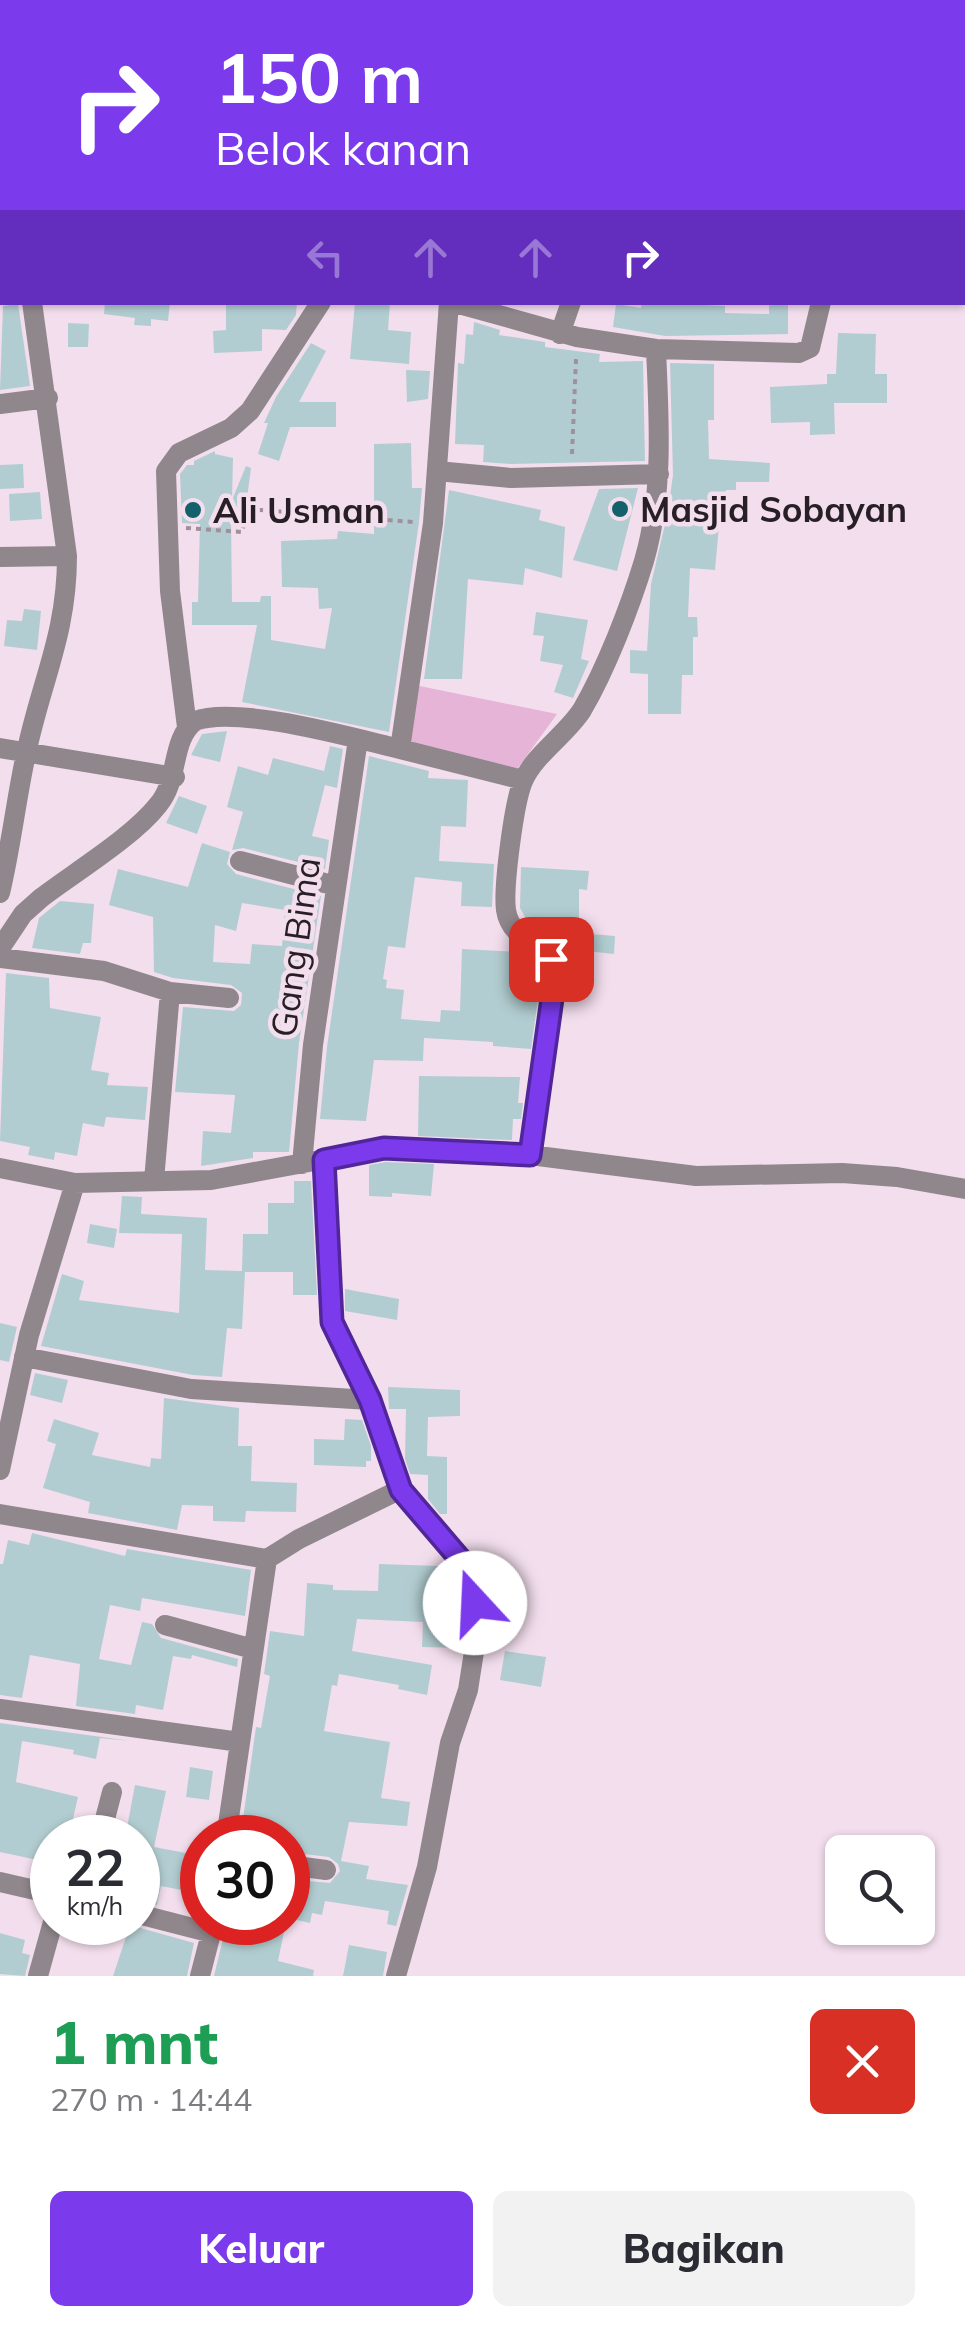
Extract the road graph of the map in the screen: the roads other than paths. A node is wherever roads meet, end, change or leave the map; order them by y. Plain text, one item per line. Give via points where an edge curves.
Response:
1 (32, 305) edge
2 (319, 305) edge
3 (450, 305) edge
4 (460, 305) edge
5 (571, 305) edge
6 (819, 305) edge
7 (569, 336) junction
8 (656, 348) junction
9 (48, 398) junction
10 (0, 404) edge
11 (437, 471) junction
12 (659, 474) junction
13 (67, 556) junction
14 (0, 557) edge
15 (187, 727) junction
16 (358, 740) junction
17 (0, 748) edge
18 (400, 749) junction
19 (26, 750) junction
20 (175, 777) junction
21 (523, 780) junction
22 (240, 861) dead end
23 (336, 886) junction
24 (0, 893) edge
25 (0, 951) edge
26 (170, 992) junction
27 (229, 998) dead end
28 (530, 1155) junction
29 (324, 1160) junction
30 (302, 1164) junction
31 (0, 1168) edge
32 (154, 1182) junction
33 (75, 1183) junction
34 (965, 1189) edge
35 (24, 1358) junction
36 (9, 1385) edge
37 (370, 1400) junction
38 (0, 1470) edge
39 (401, 1490) junction
40 (0, 1514) edge
41 (267, 1559) junction
42 (166, 1625) dead end
43 (254, 1649) junction
44 (0, 1709) edge
45 (240, 1742) junction
46 (112, 1792) dead end
47 (106, 1815) edge
48 (229, 1815) edge
49 (310, 1868) edge
50 (326, 1870) dead end
51 (0, 1882) edge
52 (30, 1889) edge
53 (47, 1945) edge
54 (208, 1945) edge
55 (38, 1976) edge
56 (200, 1976) edge
57 (396, 1976) edge

1 - 9 street
2 - 15 street via 250,411 170,461 170,591
3 - 11 street
4 - 7 street
5 - 7 street
6 - 8 street via 810,348 800,353
7 - 8 street
8 - 12 street
9 - 10 street
9 - 13 street
11 - 12 street via 570,478
11 - 18 street
12 - 21 street via 643,564 594,683 581,711
13 - 14 street
13 - 19 street via 60,639
15 - 16 street via 228,716
15 - 20 street
16 - 18 street
16 - 23 street, Gang Bima
17 - 19 street
18 - 21 street
19 - 20 street
19 - 24 street
20 - 25 street via 156,809 41,898
21 - 28 street via 506,909 514,930 556,970
22 - 23 street
23 - 30 street, Gang Bima
25 - 26 street via 104,970
26 - 27 street
26 - 32 street
28 - 29 street via 384,1148
28 - 34 street via 696,1176 842,1174
29 - 30 street
29 - 37 street via 332,1322
30 - 32 street
31 - 33 street
32 - 33 street
33 - 35 street
35 - 36 street
35 - 37 street via 191,1389
36 - 38 street
37 - 39 street
39 - 41 street
39 - 57 street via 460,1559 475,1603 476,1639 428,1867
40 - 41 street
41 - 43 street
42 - 43 street
43 - 45 street
44 - 45 street
45 - 48 street
46 - 47 street
49 - 50 street
51 - 52 street
53 - 55 street
54 - 56 street

